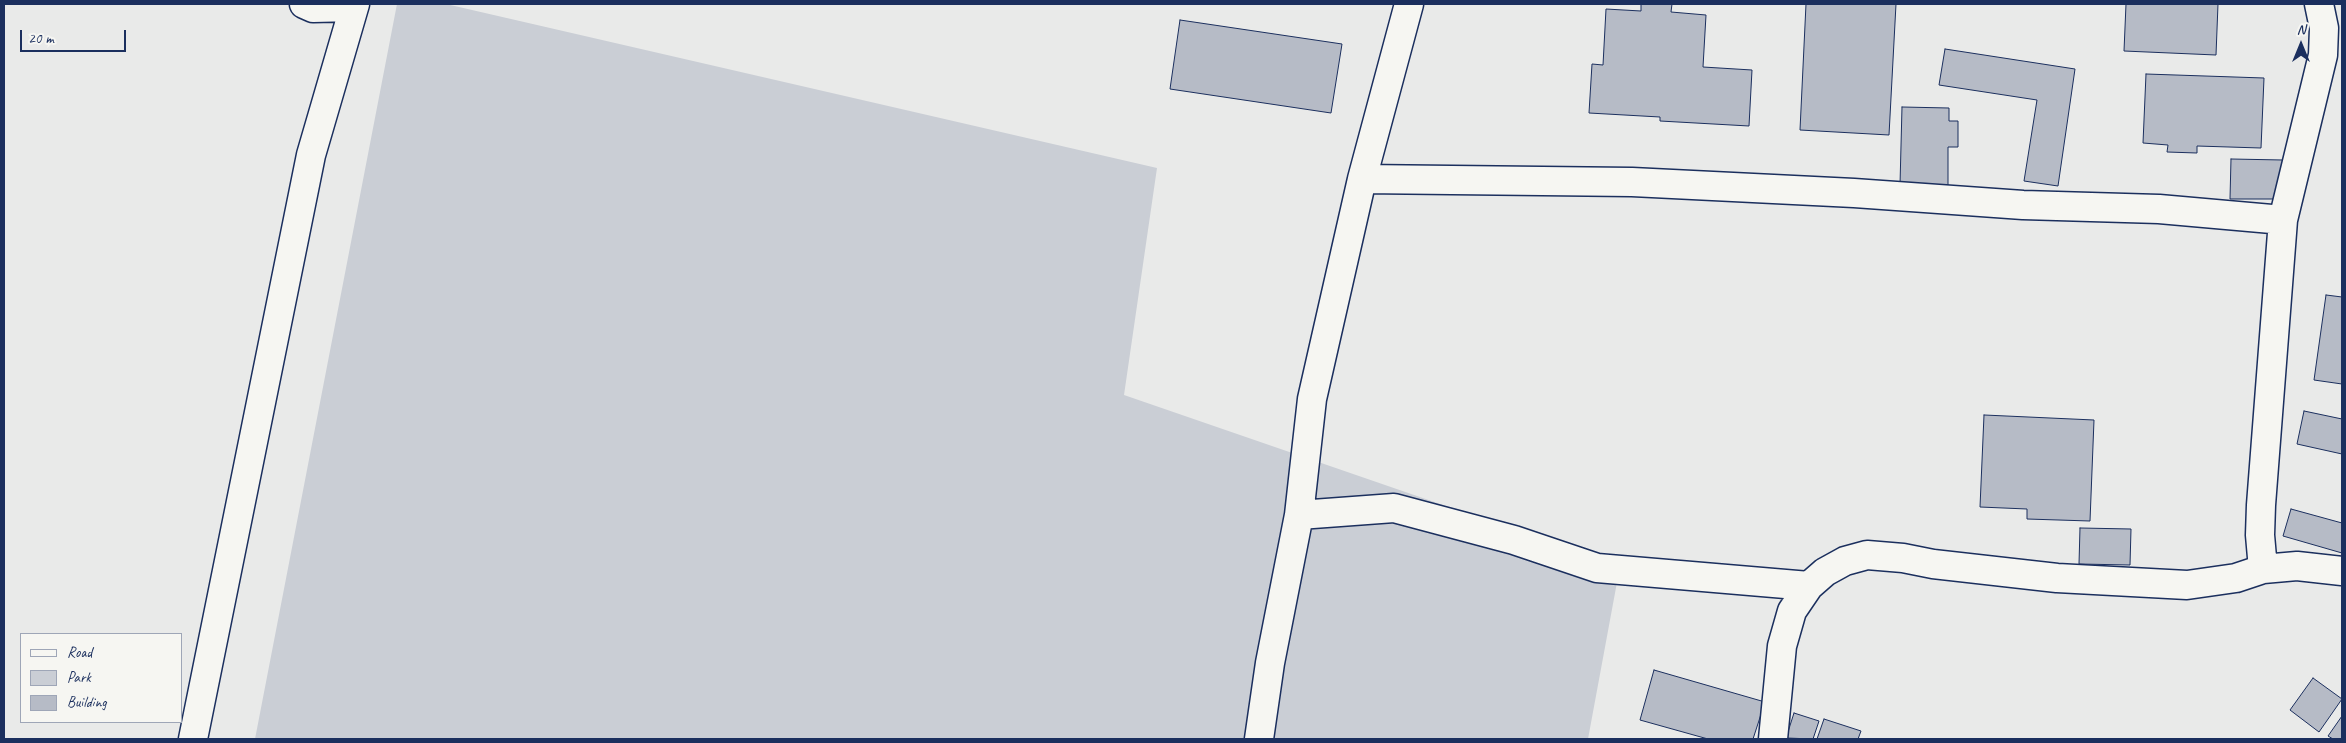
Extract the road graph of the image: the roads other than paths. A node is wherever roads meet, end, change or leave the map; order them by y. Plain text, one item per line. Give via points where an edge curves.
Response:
1 (304, 4) edge
2 (1409, 4) edge
3 (2319, 4) edge
4 (355, 5) edge
5 (1362, 179) junction
6 (2282, 220) junction
7 (1299, 514) junction
8 (2263, 569) junction
9 (2342, 570) edge
10 (1810, 586) junction
11 (192, 739) edge
12 (1258, 739) edge
13 (1773, 739) edge

1 - 4 street via 313,8
2 - 5 street
3 - 6 street via 2324,28 2323,55
4 - 11 street via 310,154
5 - 6 street via 1632,182 2023,205 2158,209
5 - 7 street via 1312,399
6 - 8 street via 2261,504
7 - 10 street via 1394,508 1514,540 1598,568
7 - 12 street
8 - 9 street via 2297,566
8 - 10 street via 2236,578 2188,585 2057,578 1867,555 1845,561 1825,572
10 - 13 street via 1792,611 1782,646

